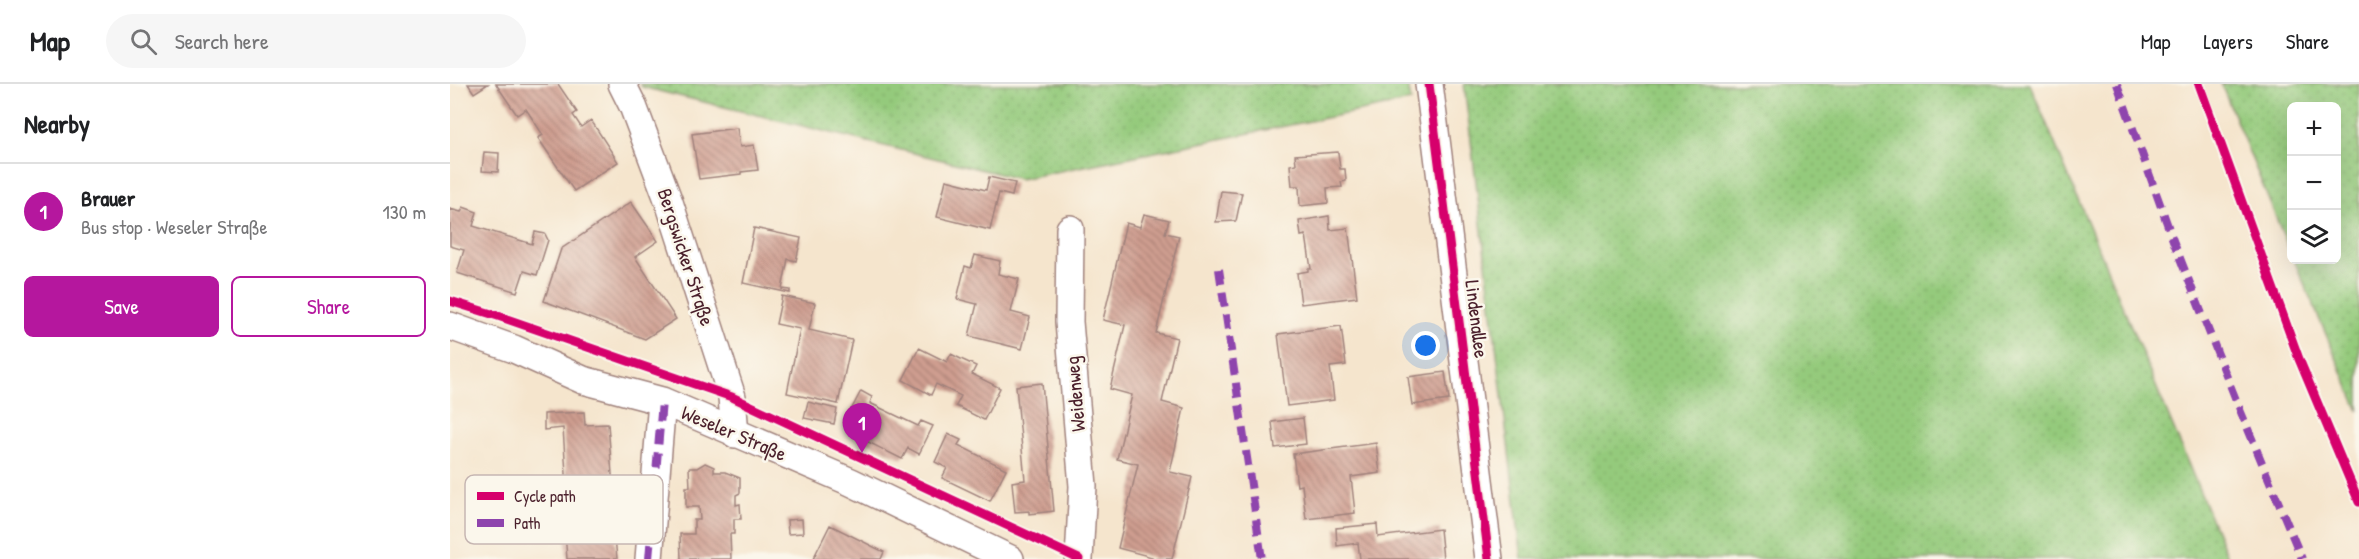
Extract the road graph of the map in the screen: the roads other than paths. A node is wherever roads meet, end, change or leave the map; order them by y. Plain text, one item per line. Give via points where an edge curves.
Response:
1 (622, 84) edge
2 (1429, 84) edge
3 (1070, 229) dead end
4 (450, 326) edge
5 (662, 401) junction
6 (735, 434) junction
7 (656, 475) edge
8 (650, 544) edge
9 (649, 559) edge
10 (1011, 559) edge
11 (1079, 559) edge
12 (1489, 559) edge

1 - 6 street, Bergswicker Straße via 672,213 732,397
2 - 12 street, Lindenallee
3 - 11 street, Weidenweg via 1069,322 1083,486
4 - 5 street, Weseler Straße via 583,380
5 - 6 street, Weseler Straße
5 - 7 street
6 - 10 street, Weseler Straße via 851,482
8 - 9 street

